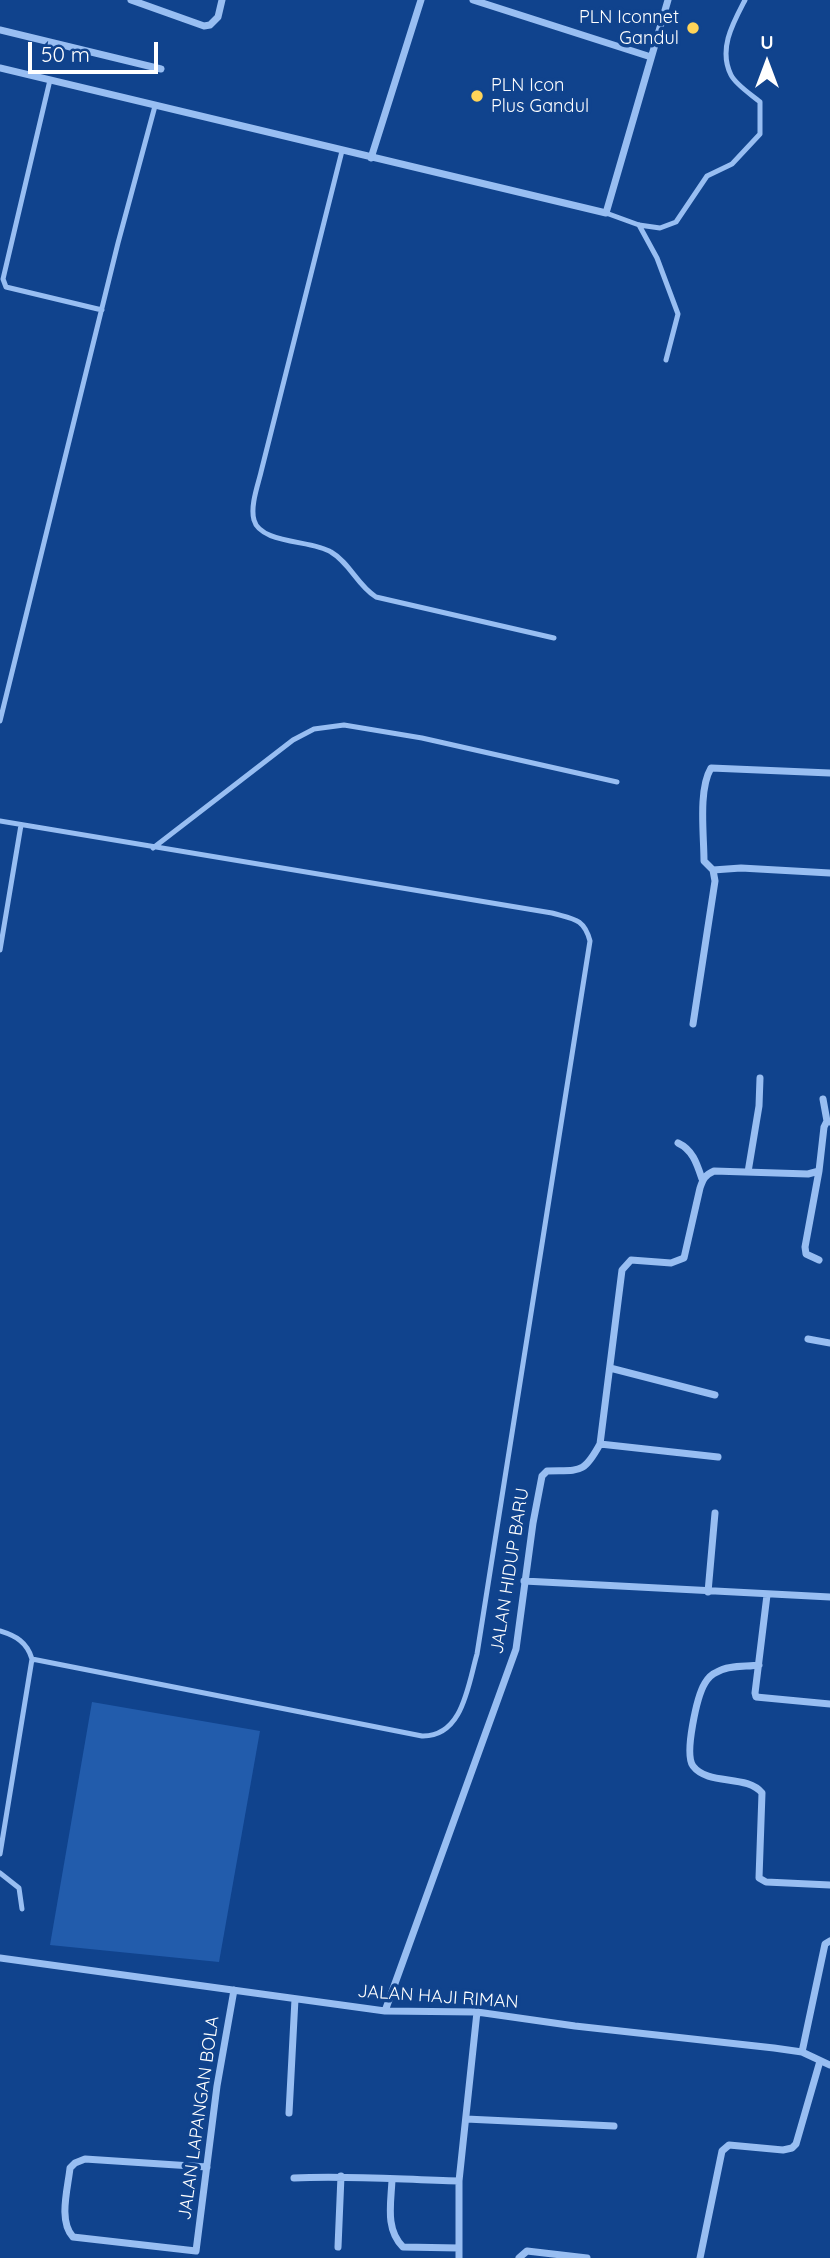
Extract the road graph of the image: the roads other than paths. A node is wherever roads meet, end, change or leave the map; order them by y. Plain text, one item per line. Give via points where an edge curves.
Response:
1 (131, 0) edge
2 (222, 0) edge
3 (421, 0) edge
4 (473, 0) edge
5 (668, 0) edge
6 (745, 0) edge
7 (0, 30) edge
8 (651, 57) junction
9 (0, 68) edge
10 (161, 69) dead end
11 (50, 80) junction
12 (155, 106) junction
13 (342, 151) junction
14 (372, 158) junction
15 (606, 213) junction
16 (639, 225) junction
17 (102, 310) junction
18 (666, 360) dead end
19 (554, 638) dead end
20 (0, 721) edge
21 (830, 773) edge
22 (617, 782) dead end
23 (0, 821) edge
24 (21, 825) junction
25 (153, 848) junction
26 (713, 870) junction
27 (830, 873) edge
28 (0, 950) edge
29 (693, 1024) dead end
30 (761, 1078) dead end
31 (823, 1099) dead end
32 (829, 1121) edge
33 (678, 1143) dead end
34 (819, 1171) junction
35 (748, 1172) junction
36 (702, 1179) junction
37 (819, 1260) dead end
38 (808, 1339) dead end
39 (830, 1343) edge
40 (610, 1368) junction
41 (715, 1395) dead end
42 (600, 1444) junction
43 (718, 1457) dead end
44 (715, 1513) dead end
45 (524, 1581) junction
46 (708, 1592) junction
47 (767, 1595) junction
48 (830, 1597) edge
49 (0, 1631) edge
50 (32, 1659) junction
51 (759, 1665) junction
52 (830, 1704) edge
53 (0, 1854) edge
54 (0, 1873) edge
55 (830, 1885) edge
56 (22, 1909) dead end
57 (830, 1941) edge
58 (0, 1958) edge
59 (234, 1990) junction
60 (295, 1999) junction
61 (385, 2011) junction
62 (477, 2012) junction
63 (802, 2052) junction
64 (820, 2060) junction
65 (830, 2065) edge
66 (289, 2112) dead end
67 (466, 2119) junction
68 (614, 2126) dead end
69 (206, 2167) junction
70 (341, 2176) junction
71 (294, 2178) dead end
72 (392, 2180) junction
73 (459, 2181) junction
74 (338, 2247) dead end
75 (459, 2248) junction
76 (198, 2254) edge
77 (459, 2258) edge
78 (519, 2258) edge
79 (587, 2258) edge
80 (700, 2258) edge

1 - 2 street via 204,26 218,18
3 - 14 street
4 - 8 street
5 - 8 street
6 - 16 lane via 728,33 727,57 732,77 761,102 760,134 732,164 707,176 676,222 660,228
7 - 10 street
8 - 15 street
9 - 11 street
11 - 12 street
11 - 17 lane via 3,279 6,287
12 - 13 street
12 - 17 lane
13 - 14 street
13 - 19 lane via 261,472 254,520 267,535 328,549 376,597
14 - 15 street
15 - 16 lane
16 - 18 lane via 678,314
17 - 20 lane
21 - 26 street via 711,768 703,811 704,861
22 - 25 lane via 422,738 328,726 293,740
23 - 24 lane
24 - 25 lane
24 - 28 lane
25 - 50 lane via 552,913 577,920 587,928 590,941 477,1654 454,1723 445,1732 422,1736
26 - 27 street
26 - 29 street
30 - 35 street
31 - 32 street
32 - 34 street via 824,1128
33 - 36 street via 693,1154
34 - 35 street
34 - 37 street via 805,1247 806,1254
35 - 36 street via 714,1171
36 - 40 street via 684,1258 671,1263 631,1260 622,1270
38 - 39 street
40 - 41 street
40 - 42 street
42 - 43 street
42 - 45 street, JALAN HIDUP BARU via 582,1469 544,1472
44 - 46 street
45 - 46 street
45 - 61 street, JALAN HIDUP BARU via 516,1649
46 - 47 street
47 - 48 street
47 - 51 street
49 - 50 lane via 17,1636
50 - 53 lane
51 - 52 street via 757,1697
51 - 55 street via 720,1670 705,1683 689,1754 702,1773 762,1793 759,1878
54 - 56 lane via 19,1888
57 - 63 street via 825,1944
58 - 59 street, JALAN HAJI RIMAN
59 - 60 street, JALAN HAJI RIMAN
59 - 69 street, JALAN LAPANGAN BOLA
60 - 61 street, JALAN HAJI RIMAN
60 - 66 street
61 - 62 street, JALAN HAJI RIMAN
62 - 63 street, JALAN HAJI RIMAN
62 - 67 street
63 - 64 street, JALAN HAJI RIMAN
64 - 65 street, JALAN HAJI RIMAN
64 - 80 street via 792,2148 729,2145 722,2151
67 - 68 street
67 - 73 street
69 - 76 street, JALAN LAPANGAN BOLA
69 - 76 street via 85,2159 70,2168 65,2222 73,2236
70 - 71 street
70 - 72 street
70 - 74 street
72 - 73 street
72 - 75 street via 391,2230 395,2239 403,2247
73 - 75 street
75 - 77 street
78 - 79 street via 527,2251

